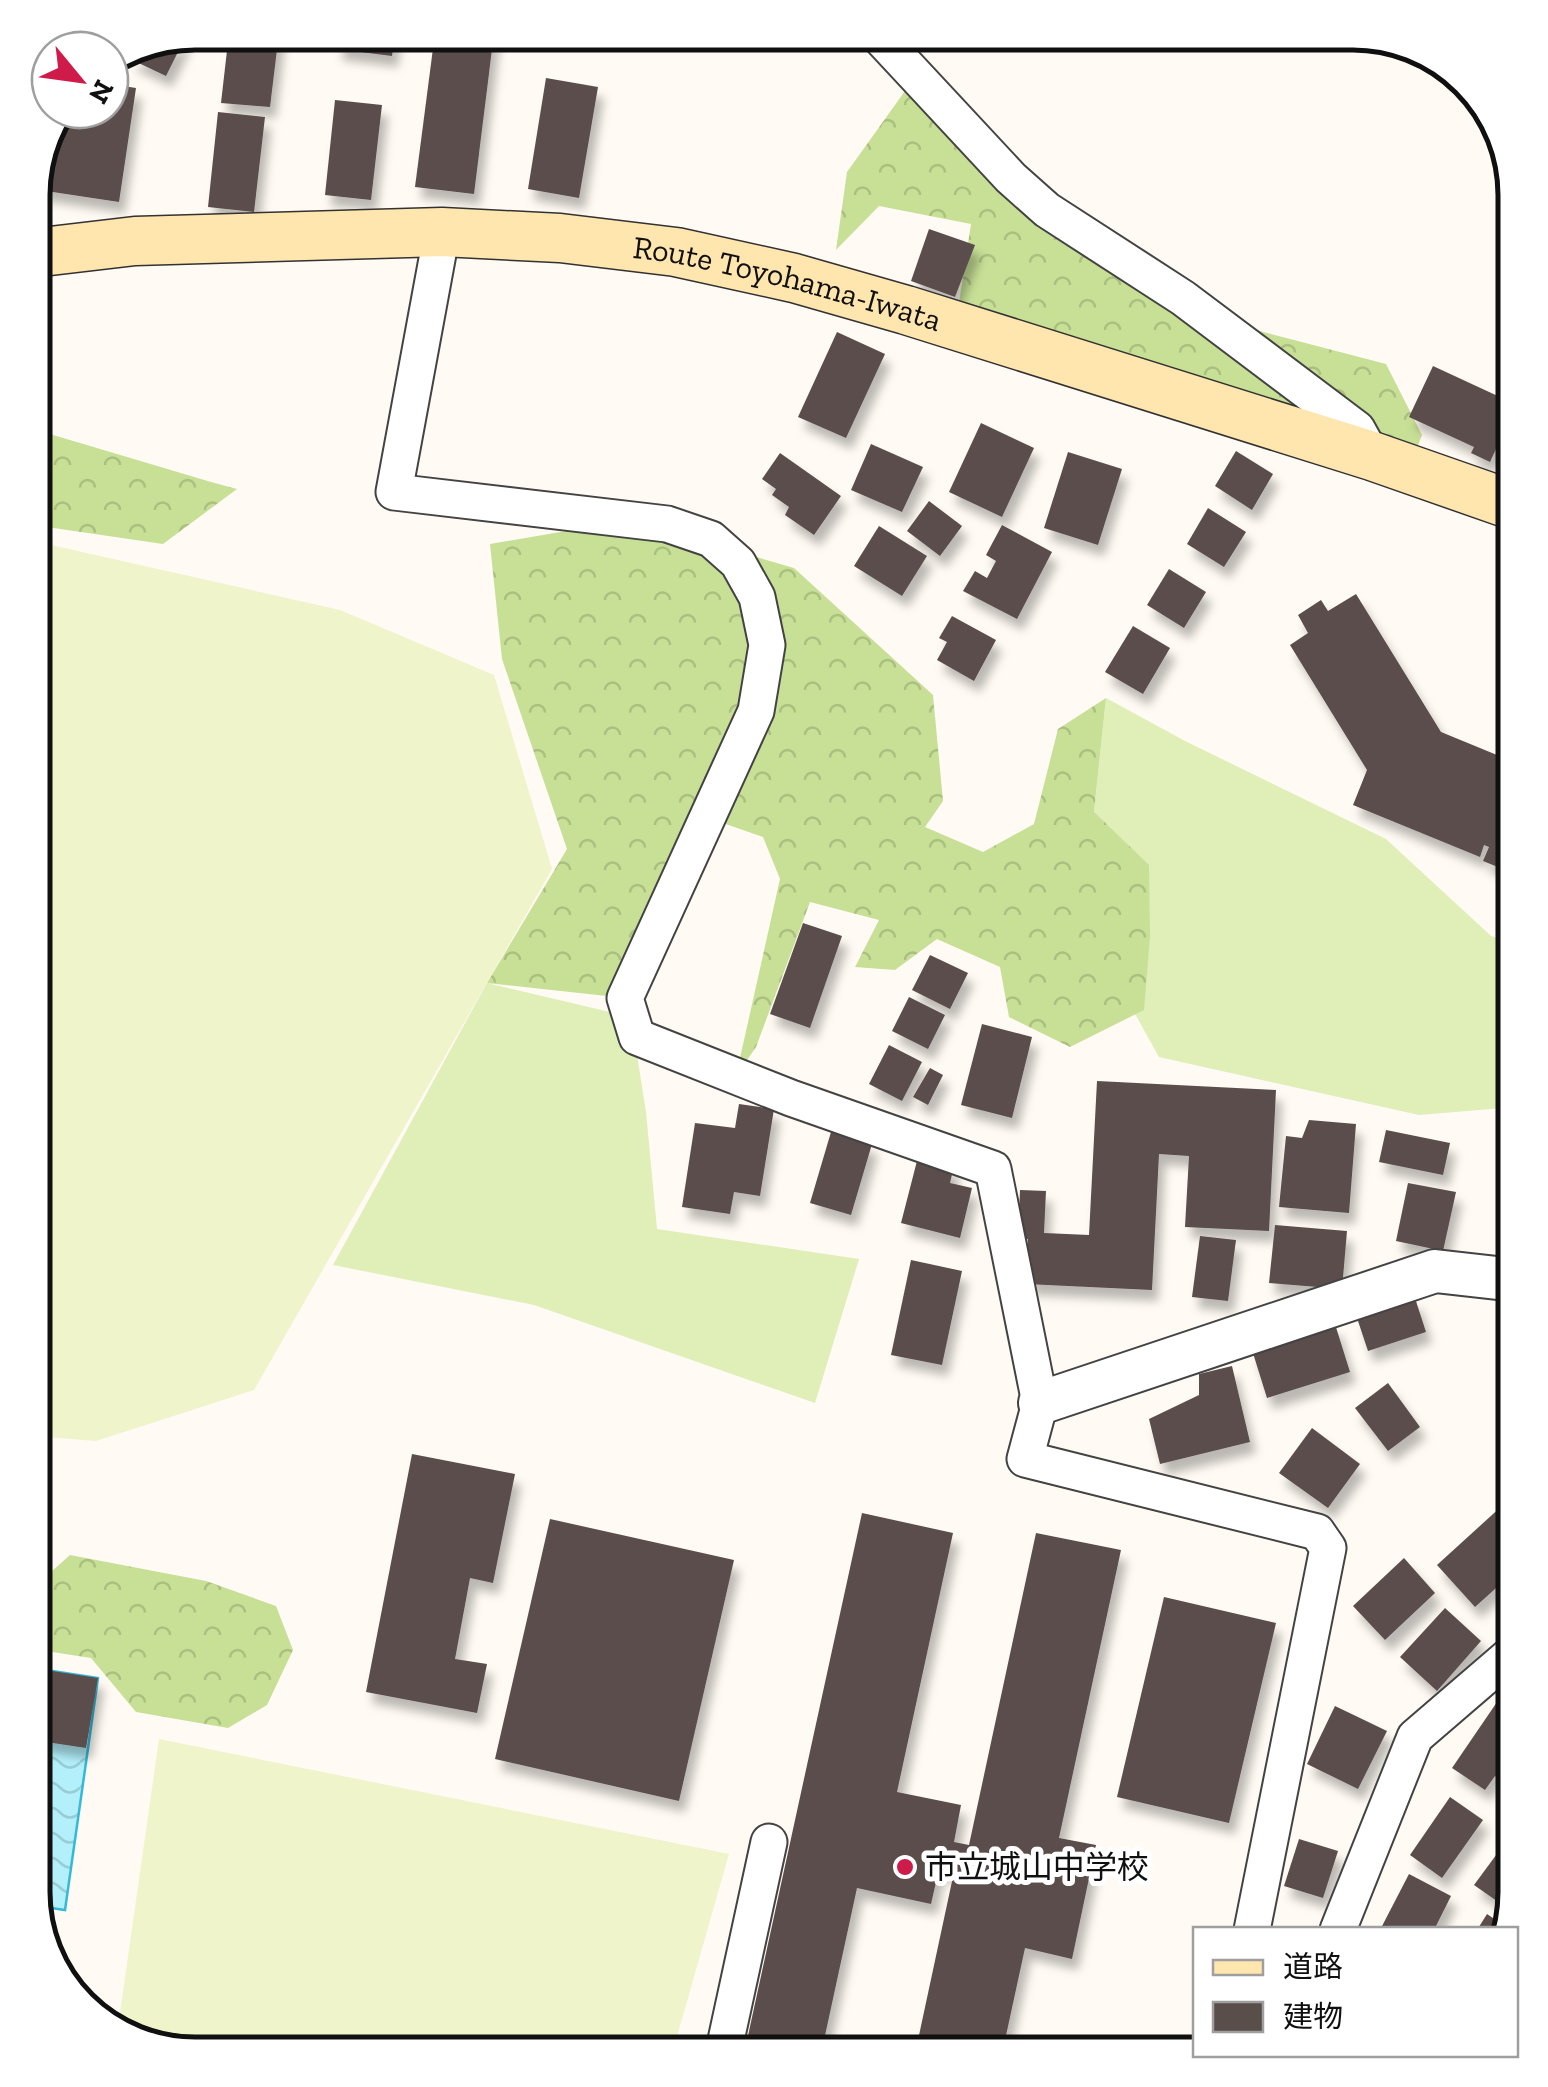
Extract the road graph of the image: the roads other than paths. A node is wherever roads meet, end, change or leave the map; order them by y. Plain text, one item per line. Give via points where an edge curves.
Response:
1 (892, 50) edge
2 (442, 232) junction
3 (50, 251) edge
4 (1372, 456) junction
5 (1498, 500) edge
6 (1498, 1278) edge
7 (1040, 1403) junction
8 (1498, 1666) edge
9 (769, 1842) dead end
10 (1253, 1927) edge
11 (1339, 1927) edge
12 (727, 2037) edge

1 - 4 street via 1047,210 1294,381 1357,429
2 - 3 main road, Route Toyohama-Iwata via 135,241
2 - 4 main road, Route Toyohama-Iwata via 676,252 794,278
2 - 7 street via 394,492 666,524 711,538 738,563 757,597 768,645 756,711 625,998 637,1037 994,1169
4 - 5 main road, Route Toyohama-Iwata
6 - 7 street via 1435,1270
7 - 10 street via 1025,1459 1317,1532 1328,1548
8 - 11 street via 1415,1737
9 - 12 street

